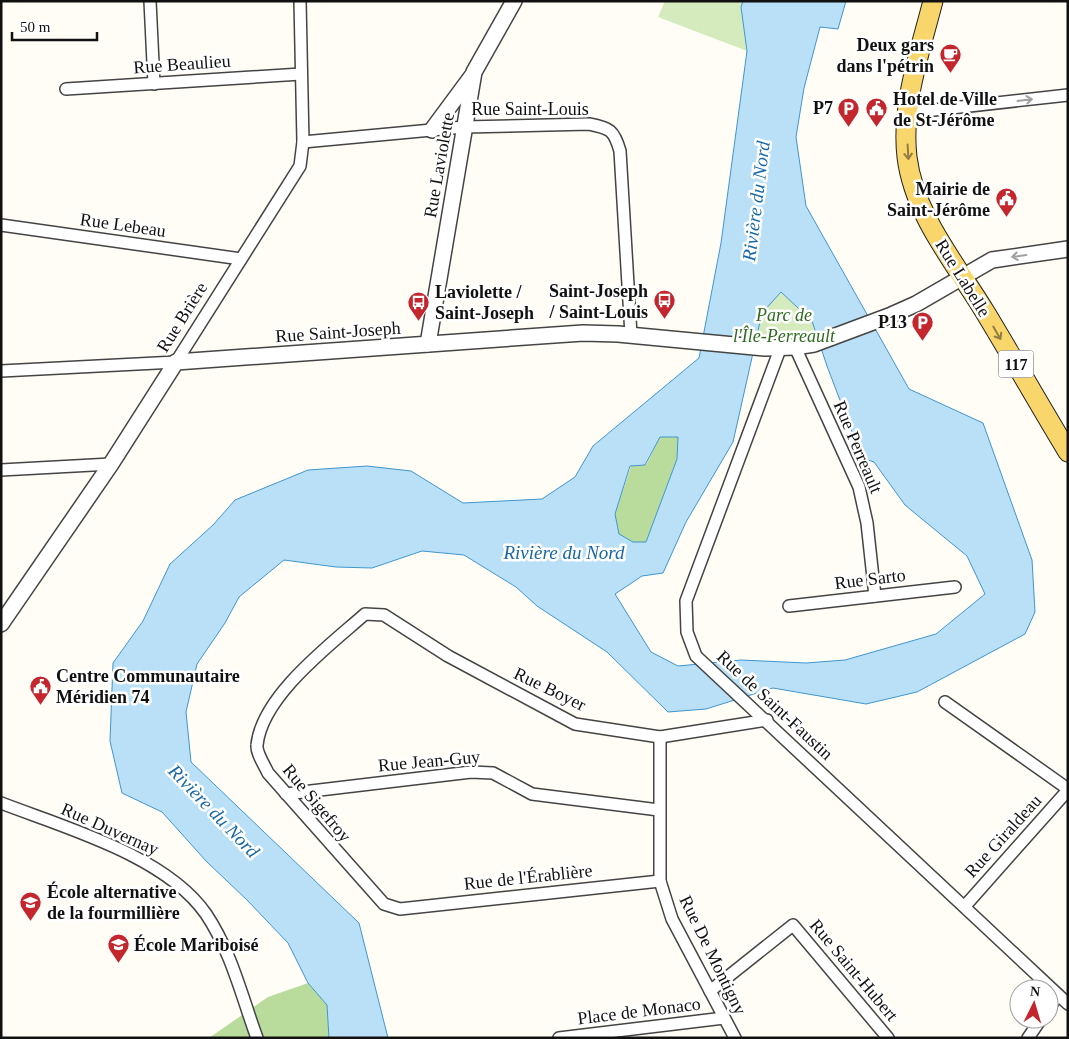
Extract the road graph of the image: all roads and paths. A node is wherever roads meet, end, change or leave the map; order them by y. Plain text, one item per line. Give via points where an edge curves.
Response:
1 (150, 1) edge
2 (300, 1) edge
3 (514, 1) edge
4 (933, 1) edge
5 (474, 72) junction
6 (301, 74) junction
7 (154, 84) junction
8 (66, 89) dead end
9 (1068, 95) edge
10 (907, 113) junction
11 (464, 127) junction
12 (432, 130) junction
13 (303, 142) junction
14 (1, 225) edge
15 (1068, 249) edge
16 (241, 259) junction
17 (963, 277) junction
18 (631, 335) junction
19 (428, 344) junction
20 (787, 348) junction
21 (176, 362) junction
22 (1, 371) edge
23 (1068, 452) edge
24 (111, 464) junction
25 (1, 470) edge
26 (955, 587) dead end
27 (875, 596) junction
28 (789, 606) dead end
29 (365, 614) joint
30 (1, 624) edge
31 (945, 702) dead end
32 (767, 720) junction
33 (660, 736) junction
34 (1068, 790) edge
35 (286, 794) junction
36 (1, 803) edge
37 (659, 810) junction
38 (660, 881) junction
39 (965, 906) junction
40 (400, 909) joint
41 (1041, 979) edge
42 (710, 991) junction
43 (724, 1018) junction
44 (257, 1038) edge
45 (559, 1038) edge
46 (735, 1038) edge
47 (888, 1038) edge

1 - 7 street
2 - 6 street, Rue Brière
3 - 5 street, Rue Laviolette
4 - 10 main road, Rue Labelle / 117
5 - 11 street, Rue Laviolette
5 - 12 street
6 - 7 street, Rue Beaulieu
6 - 13 street, Rue Brière
7 - 8 street, Rue Beaulieu
10 -> 9 street
10 -> 17 main road, Rue Labelle / 117 via 907,157 916,192 936,235
11 - 12 street, Rue Saint-Louis
11 - 18 street, Rue Saint-Louis via 589,124 605,127 616,135 620,150
11 - 19 street, Rue Laviolette
12 - 13 street, Rue Saint-Louis
13 - 16 street, Rue Brière via 300,166 294,179
14 - 16 street, Rue Lebeau
15 -> 17 street via 992,260
16 - 21 street, Rue Brière
17 - 20 street via 886,318 814,344
17 -> 23 main road, Rue Labelle / 117
18 - 19 street, Rue Saint-Joseph via 582,333
18 - 20 street, Rue Saint-Joseph
19 - 21 street, Rue Saint-Joseph
20 - 27 street, Rue Perreault via 860,487
20 - 32 street, Rue de Saint-Faustin via 686,601 687,632 696,656
21 - 22 street, Rue Saint-Joseph
21 - 24 street, Rue Brière
24 - 25 street
24 - 30 street, Rue Brière
26 - 27 street, Rue Sarto
27 - 28 street, Rue Sarto
29 - 33 street, Rue Boyer via 384,615 448,656 575,724
29 - 35 street, Rue Sigefroy via 304,666 266,716 257,746 268,773
31 - 34 street
32 - 33 street, Rue Boyer
32 - 39 street, Rue de Saint-Faustin
33 - 37 street, Rue De Montigny
34 - 39 street, Rue Giraldeau
35 - 37 street, Rue Jean-Guy via 471,772 493,774 532,794
35 - 40 street, Rue Sigefroy via 384,904
36 - 44 street, Rue Duvernay via 147,862 182,886 206,914 227,953
37 - 38 street, Rue De Montigny
38 - 40 street, Rue de l'Érablière
38 - 42 street, Rue De Montigny via 672,919
39 - 41 street, Rue de Saint-Faustin
42 - 43 street, Rue De Montigny
42 - 47 street, Rue Saint-Hubert via 793,925
43 - 45 street, Place de Monaco
43 - 46 street, Rue De Montigny

